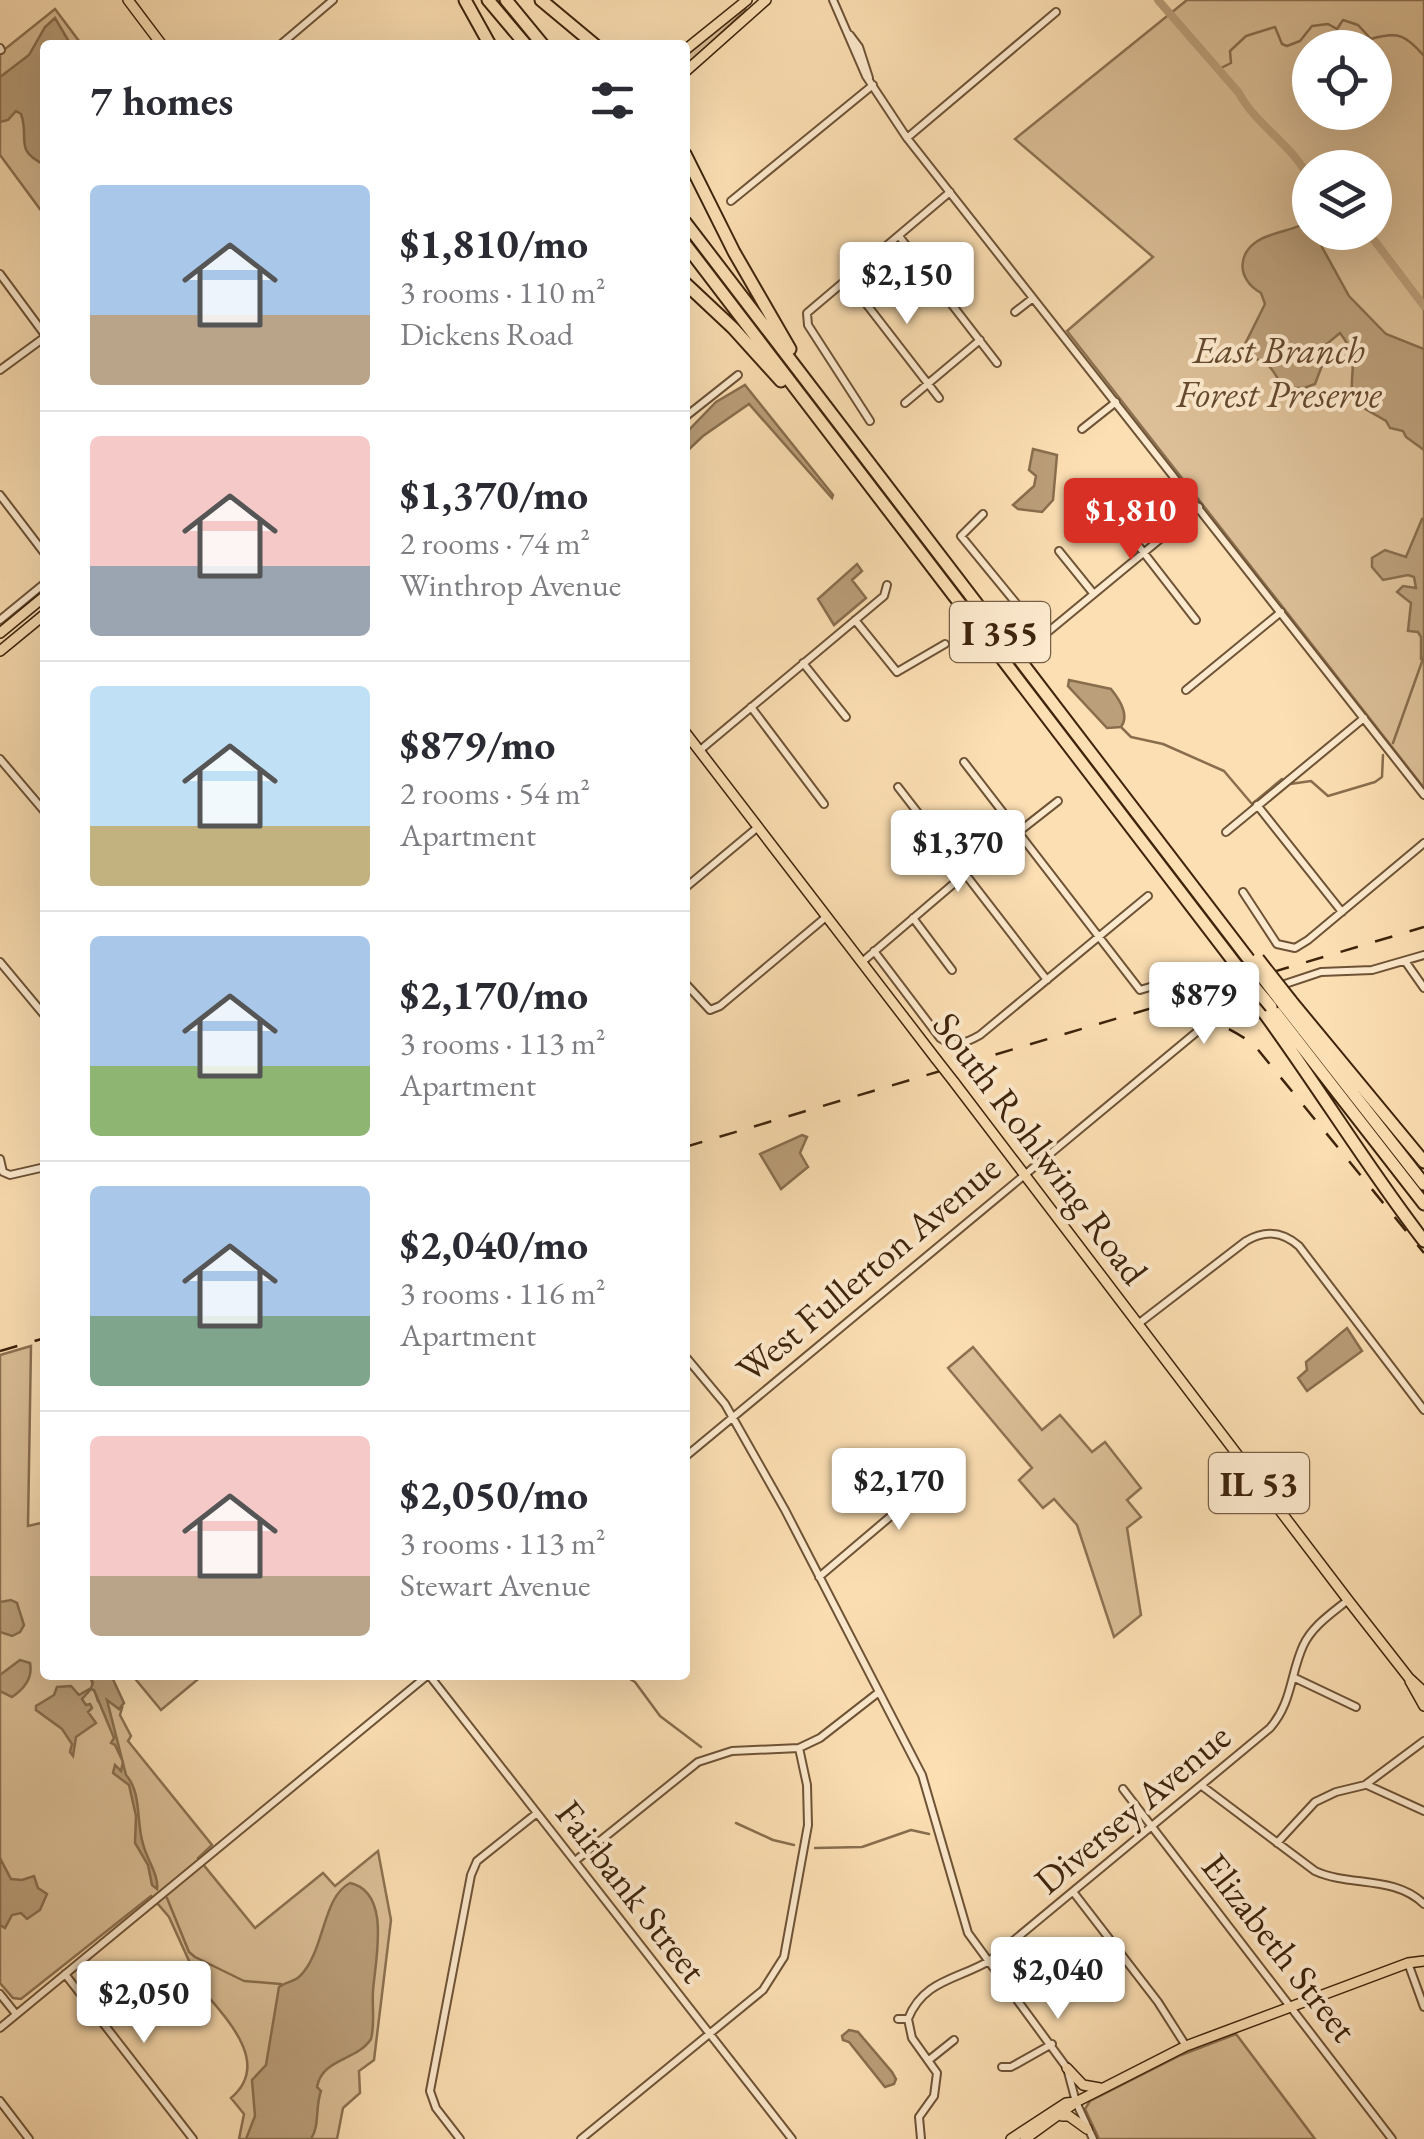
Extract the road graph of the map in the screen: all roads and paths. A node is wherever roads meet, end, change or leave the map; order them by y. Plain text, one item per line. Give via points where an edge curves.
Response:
1 (128, 0) edge
2 (333, 0) edge
3 (466, 0) edge
4 (488, 0) edge
5 (506, 0) edge
6 (541, 0) edge
7 (747, 0) edge
8 (766, 0) edge
9 (832, 0) edge
10 (1056, 12) dead end
11 (158, 40) edge
12 (286, 40) edge
13 (487, 40) edge
14 (522, 40) edge
15 (539, 40) edge
16 (589, 40) edge
17 (690, 46) edge
18 (690, 68) edge
19 (871, 81) junction
20 (908, 138) junction
21 (690, 164) edge
22 (950, 192) junction
23 (731, 202) dead end
24 (690, 229) edge
25 (898, 236) junction
26 (690, 251) edge
27 (0, 274) edge
28 (847, 279) junction
29 (10, 288) junction
30 (690, 288) edge
31 (0, 296) edge
32 (1033, 298) junction
33 (1014, 312) dead end
34 (40, 329) edge
35 (40, 340) edge
36 (980, 340) junction
37 (997, 363) dead end
38 (0, 370) edge
39 (738, 375) dead end
40 (928, 384) junction
41 (939, 398) dead end
42 (1116, 402) junction
43 (905, 403) dead end
44 (824, 404) junction
45 (690, 413) edge
46 (870, 421) dead end
47 (1082, 429) dead end
48 (862, 476) junction
49 (1092, 486) dead end
50 (0, 495) edge
51 (1199, 506) junction
52 (983, 514) dead end
53 (40, 547) edge
54 (1059, 551) dead end
55 (1145, 551) junction
56 (887, 584) dead end
57 (40, 587) edge
58 (1093, 593) junction
59 (40, 601) edge
60 (1281, 612) junction
61 (40, 618) edge
62 (0, 620) edge
63 (855, 620) junction
64 (1196, 620) dead end
65 (0, 633) edge
66 (945, 644) dead end
67 (0, 651) edge
68 (803, 663) junction
69 (1186, 690) dead end
70 (751, 707) junction
71 (846, 717) dead end
72 (1364, 718) junction
73 (690, 738) edge
74 (699, 750) junction
75 (0, 759) edge
76 (964, 762) dead end
77 (898, 787) dead end
78 (1424, 795) edge
79 (1058, 802) dead end
80 (824, 804) dead end
81 (40, 806) edge
82 (1257, 806) junction
83 (758, 828) junction
84 (1018, 831) junction
85 (1226, 832) dead end
86 (1424, 843) edge
87 (965, 874) junction
88 (690, 884) edge
89 (1243, 892) dead end
90 (1148, 896) dead end
91 (1342, 912) junction
92 (826, 917) junction
93 (913, 918) junction
94 (1100, 937) junction
95 (874, 952) junction
96 (1424, 955) edge
97 (1404, 961) junction
98 (0, 962) edge
99 (861, 962) junction
100 (1244, 964) junction
101 (952, 970) dead end
102 (1190, 974) dead end
103 (1047, 980) junction
104 (1424, 988) edge
105 (690, 989) edge
106 (1277, 1006) junction
107 (40, 1010) edge
108 (0, 1159) edge
109 (1424, 1162) edge
110 (40, 1168) edge
111 (1023, 1174) junction
112 (1424, 1184) edge
113 (1424, 1204) edge
114 (1424, 1241) edge
115 (1138, 1324) junction
116 (690, 1362) edge
117 (1424, 1410) edge
118 (733, 1416) junction
119 (690, 1453) edge
120 (956, 1461) dead end
121 (820, 1576) junction
122 (1348, 1600) junction
123 (1294, 1678) junction
124 (1409, 1678) junction
125 (422, 1680) edge
126 (432, 1680) edge
127 (879, 1692) junction
128 (1424, 1692) edge
129 (1424, 1706) edge
130 (1356, 1707) dead end
131 (1424, 1741) edge
132 (799, 1748) junction
133 (1366, 1785) junction
134 (1202, 1786) junction
135 (1123, 1789) dead end
136 (1424, 1811) edge
137 (536, 1813) junction
138 (1153, 1828) junction
139 (1277, 1843) junction
140 (575, 1861) junction
141 (1074, 1893) junction
142 (1424, 1904) edge
143 (1424, 1952) edge
144 (1424, 1961) edge
145 (991, 1963) junction
146 (1408, 1963) junction
147 (65, 1974) junction
148 (0, 1994) edge
149 (1290, 2006) junction
150 (1424, 2007) edge
151 (16, 2014) junction
152 (898, 2019) dead end
153 (908, 2019) junction
154 (0, 2028) edge
155 (709, 2032) junction
156 (954, 2040) dead end
157 (1052, 2044) junction
158 (1186, 2046) junction
159 (928, 2060) junction
160 (1002, 2068) dead end
161 (1067, 2068) junction
162 (1102, 2088) junction
163 (0, 2100) edge
164 (1076, 2102) junction
165 (3, 2111) edge
166 (1060, 2116) junction
167 (1090, 2134) edge
168 (29, 2139) edge
169 (194, 2139) edge
170 (460, 2139) edge
171 (581, 2139) edge
172 (792, 2139) edge
173 (921, 2139) edge
174 (1011, 2139) edge
175 (1025, 2139) edge
176 (1392, 2139) edge

1 - 11 main road
2 - 12 street
3 - 13 highway
4 - 14 highway
5 - 15 highway
6 - 16 highway
7 - 17 main road
8 - 18 main road
9 - 19 street
10 - 20 street
19 - 20 street
19 - 23 street
20 - 22 street
21 - 44 highway
22 - 25 street
22 - 32 street
24 - 44 highway, I 355
25 - 28 street
25 - 36 street
26 - 48 highway, I 355
27 - 29 street
28 - 40 street
28 - 46 street via 807,312 807,320
29 - 31 street
29 - 34 street
30 - 48 highway via 762,358
32 - 33 street
32 - 42 street
35 - 38 street
36 - 37 street
36 - 40 street
39 - 45 street
40 - 41 street
40 - 43 street
42 - 47 street
42 - 51 street
44 - 100 highway, I 355 via 1175,862
48 - 100 highway, I 355 via 1196,912
49 - 55 street
50 - 53 street
51 - 55 street
51 - 60 street
52 - 58 street via 961,536 1043,636
54 - 58 street
55 - 58 street
55 - 64 street
56 - 63 street via 884,596
57 - 62 street
59 - 65 main road
60 - 69 street
60 - 72 street
61 - 67 main road
63 - 66 street via 897,672
63 - 68 street
68 - 70 street
68 - 71 street
70 - 74 street
70 - 80 street
72 - 78 street
72 - 82 street
73 - 74 main road, South Rohlwing Road / IL 53
74 - 83 main road, South Rohlwing Road / IL 53
75 - 81 street
76 - 84 street
77 - 87 street
79 - 84 street
82 - 85 street
82 - 91 street
83 - 88 street
83 - 92 main road, South Rohlwing Road / IL 53
84 - 87 street
84 - 94 street
86 - 91 street
87 - 93 street
87 - 103 street
89 - 91 street via 1286,948 1304,944
90 - 94 street
92 - 99 main road, South Rohlwing Road / IL 53
92 - 105 street via 716,1008
93 - 95 street
93 - 101 street
94 - 102 street via 1140,990
94 - 103 street
95 - 99 street
95 - 103 street via 952,1045 980,1035
96 - 97 street, West Fullerton Avenue
97 - 104 street
97 - 111 street, West Fullerton Avenue via 1321,972 1243,996
98 - 107 street
99 - 111 main road, South Rohlwing Road / IL 53, bridge
100 - 106 highway, I 355, bridge
100 - 106 highway, bridge
106 - 109 highway
106 - 112 highway, I 355
106 - 113 highway, I 355
106 - 114 highway via 1349,1140
108 - 110 street via 10,1175
111 - 115 main road, South Rohlwing Road / IL 53
111 - 118 street, West Fullerton Avenue
115 - 117 street via 1246,1241 1281,1235 1299,1246
115 - 122 main road, South Rohlwing Road / IL 53
116 - 118 street
118 - 119 street, West Fullerton Avenue
118 - 121 street
120 - 121 street
121 - 127 street
122 - 123 street, Diversey Avenue via 1310,1634
122 - 124 main road, IL 53
123 - 130 street
123 - 134 street, Diversey Avenue via 1274,1724
124 - 128 main road, IL 53
124 - 129 main road, IL 53
125 - 147 street
126 - 137 street, Fairbank Street
127 - 132 street
127 - 145 street via 922,1775 968,1933
131 - 133 street
132 - 140 street via 732,1751 698,1762
132 - 155 street via 808,1825 784,1956 764,1988
133 - 136 street
133 - 139 street via 1315,1802
134 - 138 street, Diversey Avenue
134 - 139 street
135 - 138 street, Elizabeth Street
137 - 140 street, Fairbank Street
137 - 170 street via 478,1861 471,1875 430,2091
138 - 141 street, Diversey Avenue
138 - 149 street, Elizabeth Street
139 - 142 street via 1322,1874 1394,1886
140 - 155 street, Fairbank Street
141 - 145 street, Diversey Avenue
141 - 158 street
143 - 146 main road
144 - 146 main road
145 - 153 street, Diversey Avenue via 944,1979
145 - 157 street
146 - 149 main road
146 - 150 street
147 - 151 street
147 - 169 street
148 - 151 street
149 - 158 main road
149 - 176 street, Elizabeth Street
151 - 154 street
152 - 153 street
153 - 159 street
155 - 171 street
155 - 172 street, Fairbank Street
156 - 159 street
157 - 160 street
157 - 161 street
158 - 162 main road
159 - 173 street via 938,2084 919,2117
161 - 162 main road via 1083,2085
161 - 164 street
162 - 164 main road
163 - 165 street
164 - 166 main road
164 - 167 street
164 - 174 main road
165 - 168 street
166 - 167 main road
166 - 175 main road

